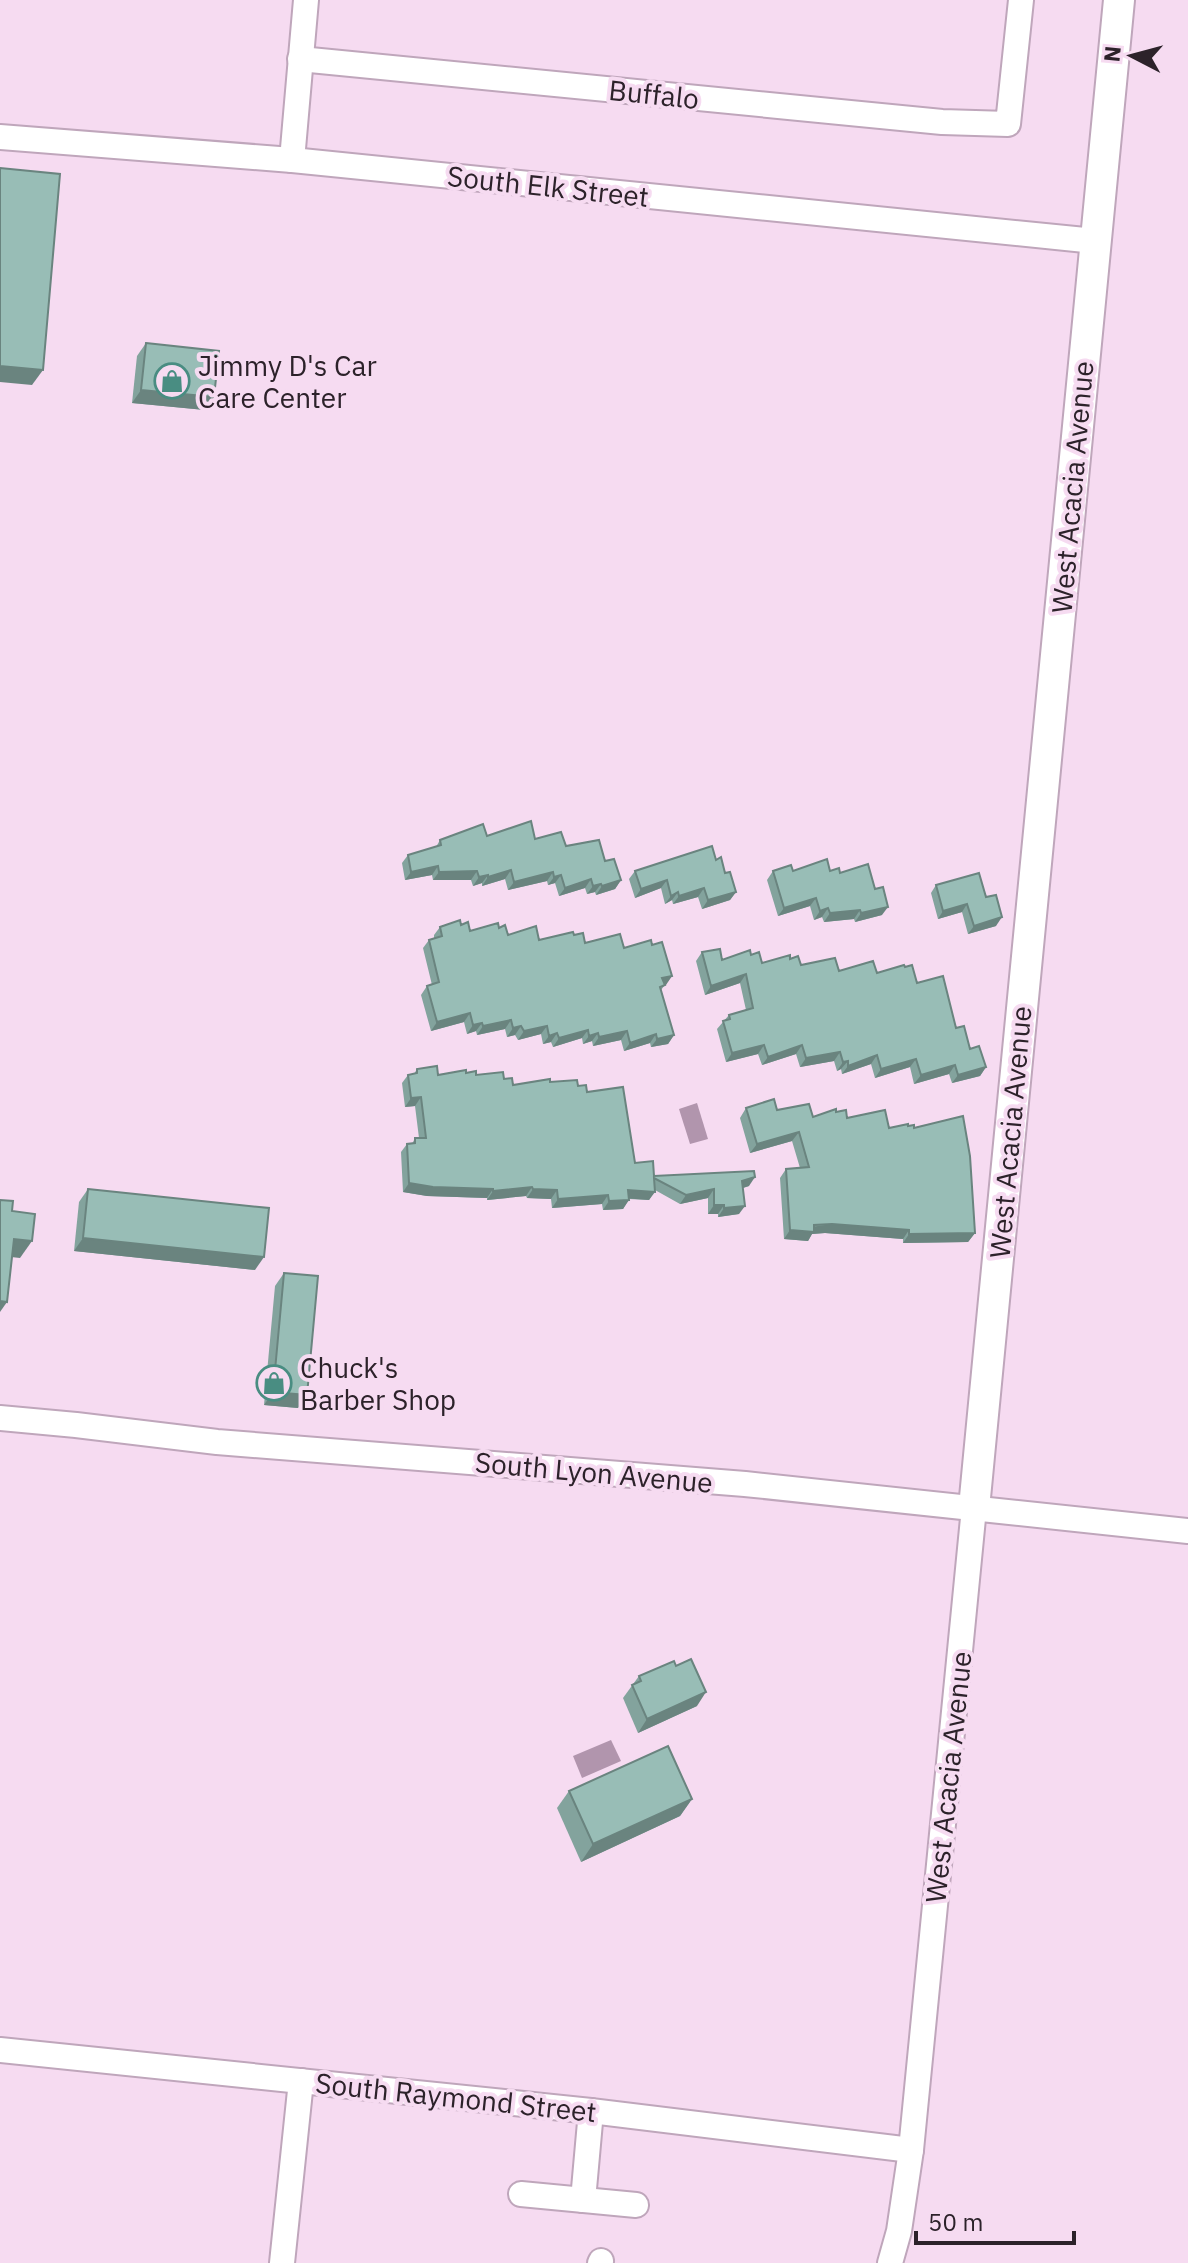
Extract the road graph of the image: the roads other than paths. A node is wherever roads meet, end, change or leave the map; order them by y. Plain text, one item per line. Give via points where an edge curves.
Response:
1 (306, 0) edge
2 (1021, 0) edge
3 (1119, 0) edge
4 (300, 59) junction
5 (0, 137) edge
6 (292, 160) junction
7 (1095, 241) junction
8 (0, 1418) edge
9 (974, 1508) junction
10 (1188, 1531) edge
11 (0, 2050) edge
12 (301, 2081) junction
13 (591, 2111) junction
14 (911, 2150) junction
15 (521, 2194) dead end
16 (583, 2200) junction
17 (636, 2205) dead end
18 (282, 2263) edge
19 (890, 2263) edge

1 - 4 street
2 - 4 street, Buffalo via 1008,124 942,122
3 - 7 street, West Acacia Avenue
4 - 6 street
5 - 6 street, South Elk Street
6 - 7 street, South Elk Street
7 - 9 street, West Acacia Avenue
8 - 9 street, South Lyon Avenue
9 - 10 street, South Lyon Avenue
9 - 14 street, West Acacia Avenue
11 - 12 street, South Raymond Street
12 - 13 street, South Raymond Street
12 - 18 street
13 - 14 street, South Raymond Street
13 - 16 street
14 - 19 street, West Acacia Avenue
15 - 16 street
16 - 17 street

